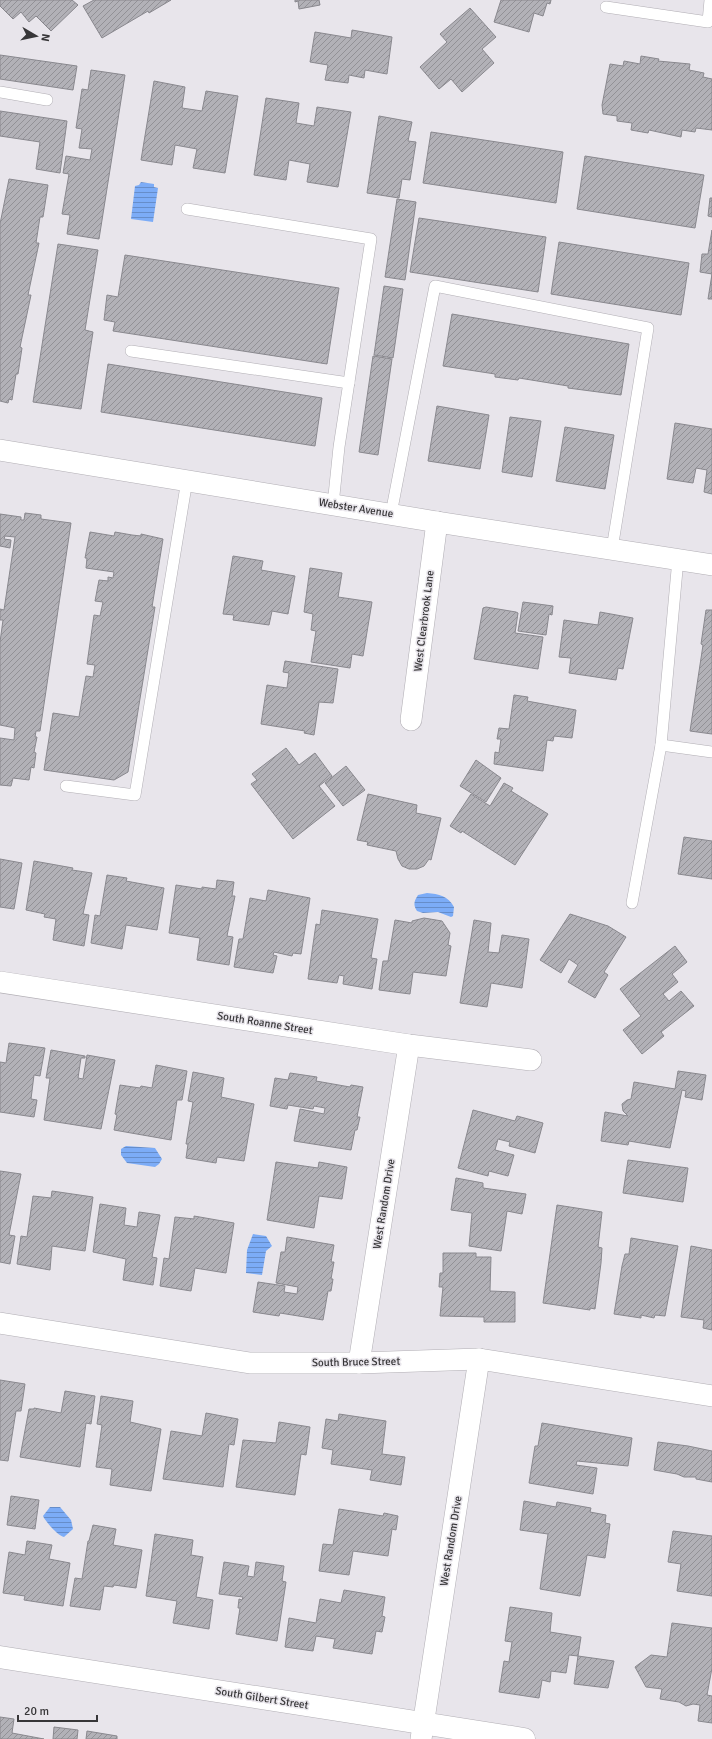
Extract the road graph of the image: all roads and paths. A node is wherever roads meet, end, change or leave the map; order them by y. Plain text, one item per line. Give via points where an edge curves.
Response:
1 (710, 0) edge
2 (606, 7) dead end
3 (0, 92) edge
4 (48, 100) dead end
5 (187, 209) dead end
6 (131, 351) dead end
7 (349, 383) junction
8 (0, 450) edge
9 (187, 480) junction
10 (333, 505) junction
11 (391, 514) junction
12 (437, 522) junction
13 (612, 549) junction
14 (678, 559) junction
15 (712, 565) edge
16 (411, 720) dead end
17 (661, 745) junction
18 (712, 752) edge
19 (66, 786) dead end
20 (632, 903) dead end
21 (0, 982) edge
22 (410, 1046) junction
23 (531, 1060) dead end
24 (0, 1323) edge
25 (479, 1359) junction
26 (359, 1363) junction
27 (712, 1396) edge
28 (0, 1657) edge
29 (422, 1731) edge
30 (524, 1739) edge

1 - 2 lane via 708,22
3 - 4 lane
5 - 7 lane via 371,239
6 - 7 lane
7 - 10 lane
8 - 9 street, Webster Avenue
9 - 10 street, Webster Avenue
9 - 19 lane via 135,795
10 - 11 street, Webster Avenue
11 - 12 street, Webster Avenue
11 - 13 lane via 434,286 648,328
12 - 13 street, Webster Avenue
12 - 16 street, West Clearbrook Lane
13 - 14 street, Webster Avenue
14 - 15 street, Webster Avenue
14 - 17 lane
17 - 18 lane
17 - 20 lane
21 - 22 street, South Roanne Street
22 - 23 street, South Roanne Street
22 - 26 street, West Random Drive
24 - 26 street, South Bruce Street via 250,1363
25 - 26 street, South Bruce Street
25 - 27 street, South Bruce Street
25 - 29 street, West Random Drive
28 - 29 street, South Gilbert Street
29 - 30 street, South Gilbert Street

